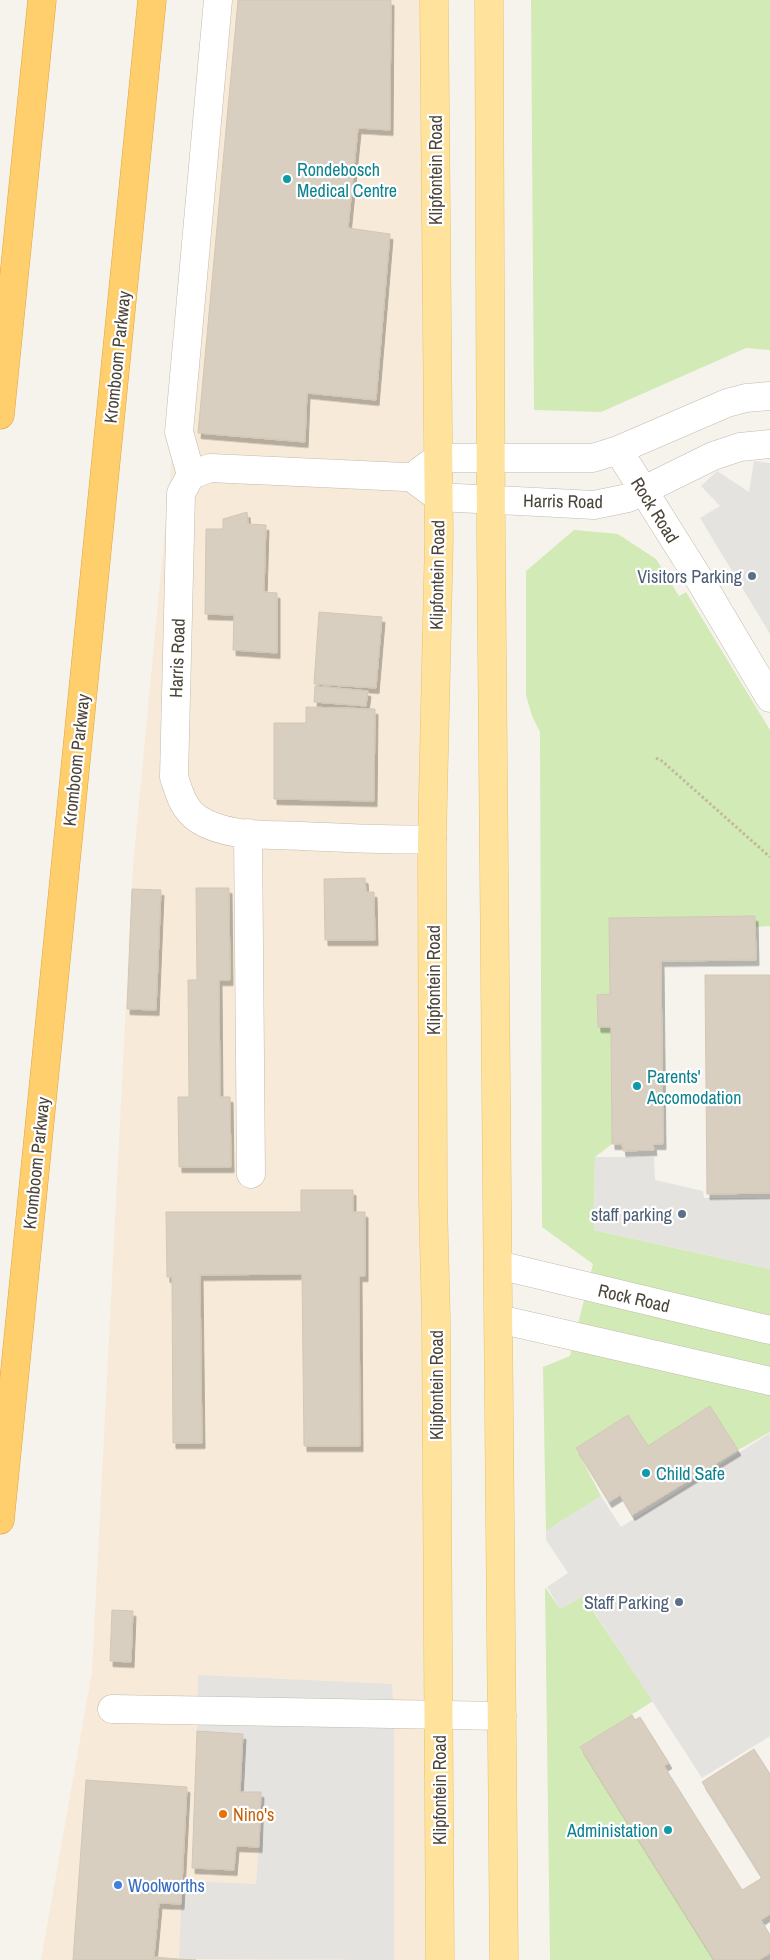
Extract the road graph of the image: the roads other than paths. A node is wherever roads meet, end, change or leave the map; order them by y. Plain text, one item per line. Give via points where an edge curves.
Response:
1 (42, 0) edge
2 (152, 0) edge
3 (218, 0) edge
4 (434, 0) edge
5 (489, 0) edge
6 (770, 396) edge
7 (0, 415) edge
8 (770, 444) edge
9 (618, 450) junction
10 (438, 458) junction
11 (491, 458) junction
12 (192, 475) junction
13 (411, 477) junction
14 (644, 491) junction
15 (438, 497) junction
16 (491, 499) junction
17 (770, 698) edge
18 (248, 833) junction
19 (432, 839) junction
20 (251, 1174) dead end
21 (498, 1265) junction
22 (499, 1319) junction
23 (770, 1330) edge
24 (770, 1381) edge
25 (0, 1520) edge
26 (112, 1709) dead end
27 (438, 1715) junction
28 (502, 1716) junction
29 (440, 1960) edge
30 (504, 1960) edge

1 - 7 highway
2 - 25 highway, Kromboom Parkway
3 - 12 lane via 179,432
4 - 10 main road, Klipfontein Road
5 - 11 main road
6 - 9 lane via 727,404
8 - 14 lane, Harris Road via 740,447 713,456
9 - 11 lane via 594,458
9 - 14 lane, Rock Road
10 - 11 lane
10 - 13 lane
10 - 15 main road, Klipfontein Road
11 - 16 main road
12 - 13 lane via 210,468
12 - 18 lane, Harris Road via 182,493 174,777 181,800 197,818 219,829
13 - 15 lane
14 - 16 lane, Harris Road via 594,505
14 - 17 lane, Rock Road
15 - 16 lane, Harris Road
15 - 19 main road, Klipfontein Road
16 - 21 main road
18 - 19 lane, Harris Road via 387,841
18 - 20 lane
19 - 27 main road, Klipfontein Road
21 - 22 main road
21 - 23 lane, Rock Road
22 - 24 lane
22 - 28 main road
26 - 27 lane
27 - 28 lane
27 - 29 main road, Klipfontein Road
28 - 30 main road

